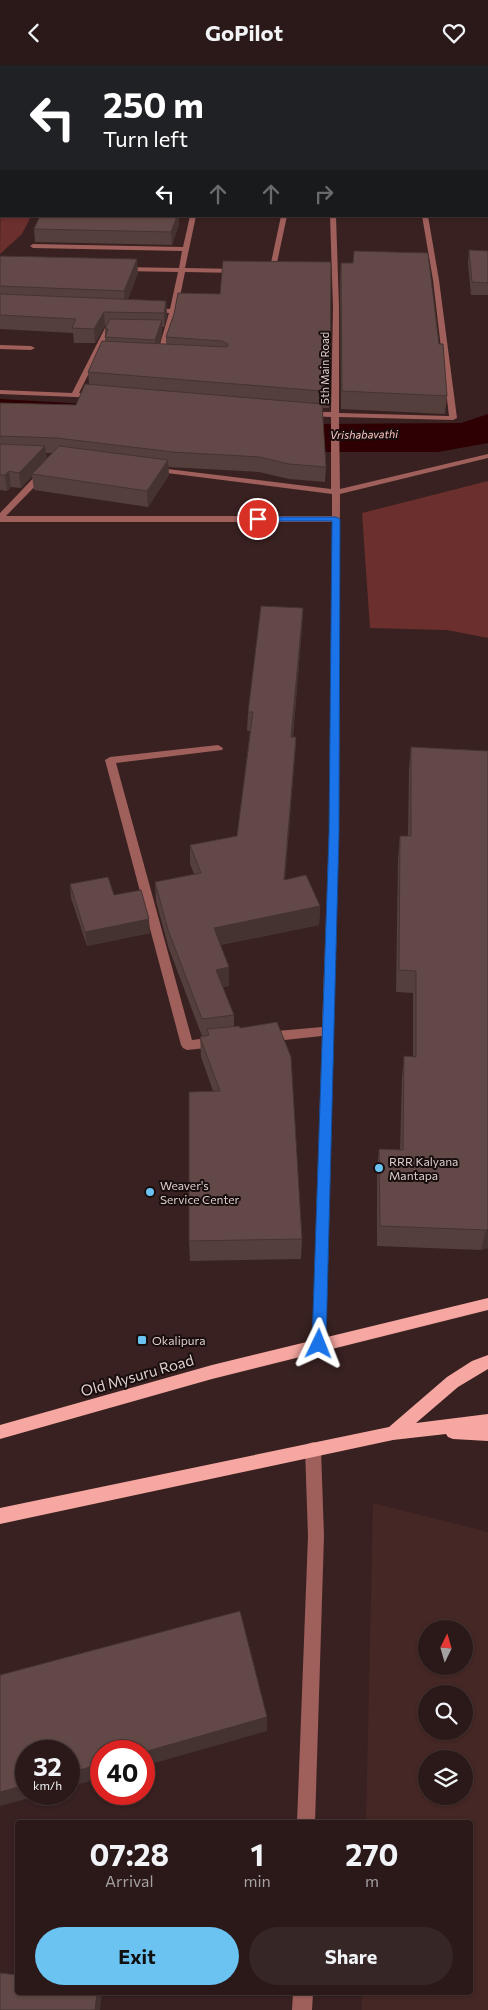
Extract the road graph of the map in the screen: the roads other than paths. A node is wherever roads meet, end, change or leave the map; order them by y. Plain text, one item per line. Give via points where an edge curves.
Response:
1 (284, 217) edge
2 (333, 217) edge
3 (425, 217) edge
4 (192, 219) edge
5 (182, 220) dead end
6 (33, 246) dead end
7 (185, 249) junction
8 (112, 269) edge
9 (181, 270) junction
10 (245, 271) edge
11 (263, 271) edge
12 (272, 272) junction
13 (281, 272) edge
14 (325, 273) edge
15 (334, 273) junction
16 (143, 310) edge
17 (172, 311) junction
18 (125, 330) edge
19 (160, 331) edge
20 (168, 331) junction
21 (0, 347) edge
22 (31, 348) dead end
23 (94, 355) junction
24 (122, 357) edge
25 (151, 358) edge
26 (160, 358) junction
27 (169, 359) edge
28 (0, 392) edge
29 (75, 393) junction
30 (105, 397) edge
31 (297, 413) edge
32 (335, 416) junction
33 (488, 456) edge
34 (52, 463) edge
35 (138, 467) edge
36 (336, 492) junction
37 (0, 518) edge
38 (336, 519) junction
39 (218, 748) dead end
40 (328, 1031) junction
41 (253, 1038) edge
42 (225, 1041) edge
43 (488, 1304) edge
44 (319, 1344) junction
45 (488, 1362) edge
46 (488, 1421) edge
47 (0, 1432) edge
48 (393, 1433) junction
49 (488, 1434) edge
50 (313, 1449) junction
51 (0, 1517) edge
52 (306, 1820) edge
53 (303, 1995) edge
54 (302, 2010) edge

1 - 12 street
2 - 15 street, 5th Main Road
3 - 32 street via 453,418
4 - 5 street
4 - 7 street
6 - 7 street
7 - 9 street
8 - 9 street
9 - 10 street
9 - 17 street
11 - 12 street
12 - 13 street
14 - 15 street
15 - 32 street, 5th Main Road
16 - 17 street
17 - 20 street
18 - 23 street via 108,329
19 - 20 street
20 - 26 street
21 - 22 street
23 - 24 street
23 - 29 street
25 - 26 street
26 - 27 street
28 - 29 street
29 - 30 street
31 - 32 street
32 - 36 street, 5th Main Road
33 - 36 street
34 - 37 street
35 - 36 street
36 - 38 street, 5th Main Road
37 - 38 street
38 - 40 street, 5th Main Road via 334,833
39 - 42 street via 110,760 187,1045
40 - 41 street
40 - 44 street, 5th Main Road
43 - 44 main road, Old Mysuru Road
44 - 47 main road, Old Mysuru Road
45 - 48 main road via 459,1378
46 - 48 main road
48 - 49 main road
48 - 50 main road
50 - 51 main road
50 - 52 street via 316,1536
53 - 54 street

